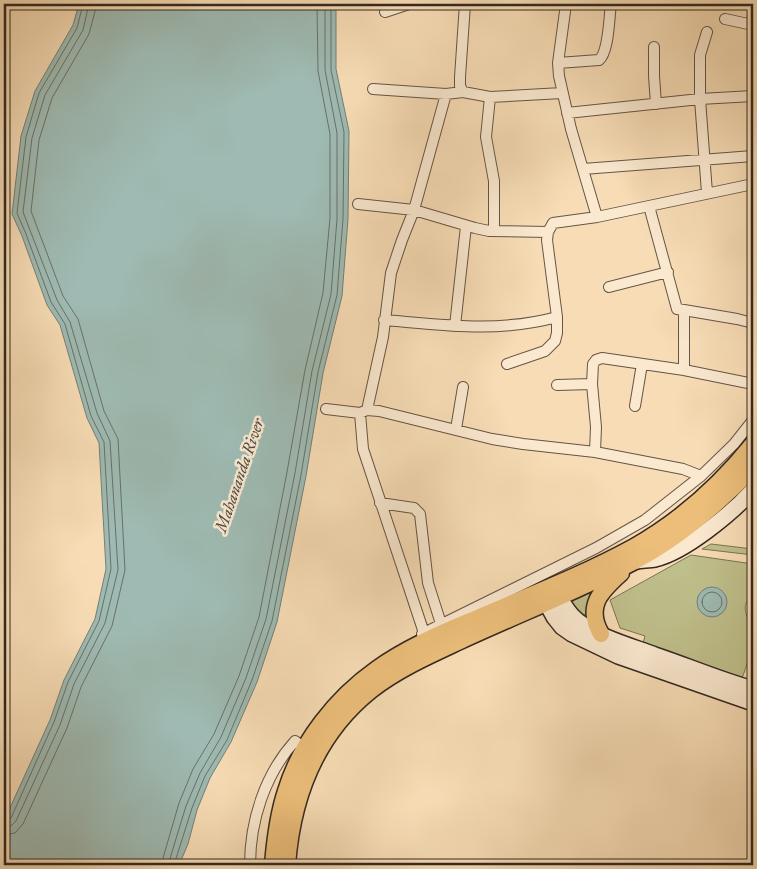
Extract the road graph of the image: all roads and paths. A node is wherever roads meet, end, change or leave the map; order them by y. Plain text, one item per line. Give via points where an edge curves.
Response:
1 (409, 4) edge
2 (465, 4) edge
3 (566, 4) edge
4 (611, 4) edge
5 (385, 12) dead end
6 (725, 19) dead end
7 (753, 25) edge
8 (706, 32) dead end
9 (654, 47) dead end
10 (558, 63) junction
11 (373, 89) dead end
12 (463, 92) junction
13 (562, 93) junction
14 (446, 94) junction
15 (753, 96) edge
16 (490, 97) junction
17 (700, 99) junction
18 (656, 104) junction
19 (567, 113) junction
20 (753, 156) edge
21 (704, 160) junction
22 (583, 169) junction
23 (753, 184) edge
24 (707, 193) junction
25 (358, 204) dead end
26 (649, 206) junction
27 (414, 210) junction
28 (597, 217) junction
29 (466, 226) junction
30 (494, 231) junction
31 (548, 232) junction
32 (668, 272) junction
33 (609, 287) dead end
34 (684, 310) junction
35 (557, 317) junction
36 (384, 320) junction
37 (753, 323) edge
38 (455, 326) junction
39 (508, 364) dead end
40 (642, 364) junction
41 (684, 370) junction
42 (592, 384) junction
43 (753, 384) edge
44 (557, 386) dead end
45 (463, 387) dead end
46 (635, 406) dead end
47 (326, 409) dead end
48 (364, 411) junction
49 (753, 420) edge
50 (456, 429) junction
51 (753, 444) edge
52 (595, 452) junction
53 (753, 468) edge
54 (701, 476) junction
55 (753, 490) edge
56 (380, 503) junction
57 (634, 561) junction
58 (547, 590) junction
59 (442, 629) junction
60 (601, 634) junction
61 (425, 637) junction
62 (621, 649) junction
63 (748, 695) edge
64 (313, 750) junction
65 (291, 777) junction
66 (250, 865) edge
67 (264, 865) edge
68 (273, 865) edge
69 (287, 865) edge

1 - 5 street
2 - 12 street via 460,77
3 - 10 street
4 - 10 street via 602,58
6 - 7 street
8 - 17 street via 700,55
9 - 18 street
10 - 13 street
11 - 14 street
12 - 14 street
12 - 16 street
13 - 16 street
13 - 19 street
14 - 27 street
15 - 17 street
16 - 30 street via 486,138 496,201
17 - 18 street
17 - 21 street
18 - 19 street
19 - 22 street
20 - 21 street
21 - 22 street
21 - 24 street
22 - 28 street
23 - 24 street
24 - 26 street
25 - 27 street
26 - 28 street
26 - 32 street
27 - 29 street
27 - 36 street via 391,273
28 - 31 street via 553,223
29 - 30 street
29 - 38 street
30 - 31 street
31 - 35 street
32 - 33 street
32 - 34 street via 677,309
34 - 37 street
34 - 41 street
35 - 38 street via 487,328
35 - 39 street via 555,342 550,347
36 - 38 street
36 - 48 street via 383,337
40 - 41 street
40 - 42 street via 602,358 596,360
40 - 46 street
41 - 43 street
42 - 44 street
42 - 52 street
45 - 50 street
47 - 48 street
48 - 50 street
48 - 56 street via 363,449
49 - 54 street
50 - 52 street via 492,439
51 - 58 main road via 728,473 678,519 633,547
52 - 54 street via 683,469
53 - 57 main road via 715,506 681,533
54 - 58 street via 645,520 596,548
55 - 57 street via 715,525 683,546 656,558
56 - 59 street via 414,508 420,514 428,583
56 - 61 street
57 - 58 main road
57 - 60 main road via 598,598 595,616
58 - 59 main road
58 - 60 street via 578,621
58 - 62 street via 554,617 562,627 572,634
58 - 64 main road via 402,682
59 - 61 main road
60 - 62 street
61 - 64 main road via 374,671 337,704 326,718
62 - 63 street
64 - 65 main road
64 - 66 street via 295,741 270,778 254,825
64 - 69 main road via 298,799
65 - 67 main road via 273,809
65 - 68 main road via 277,826

